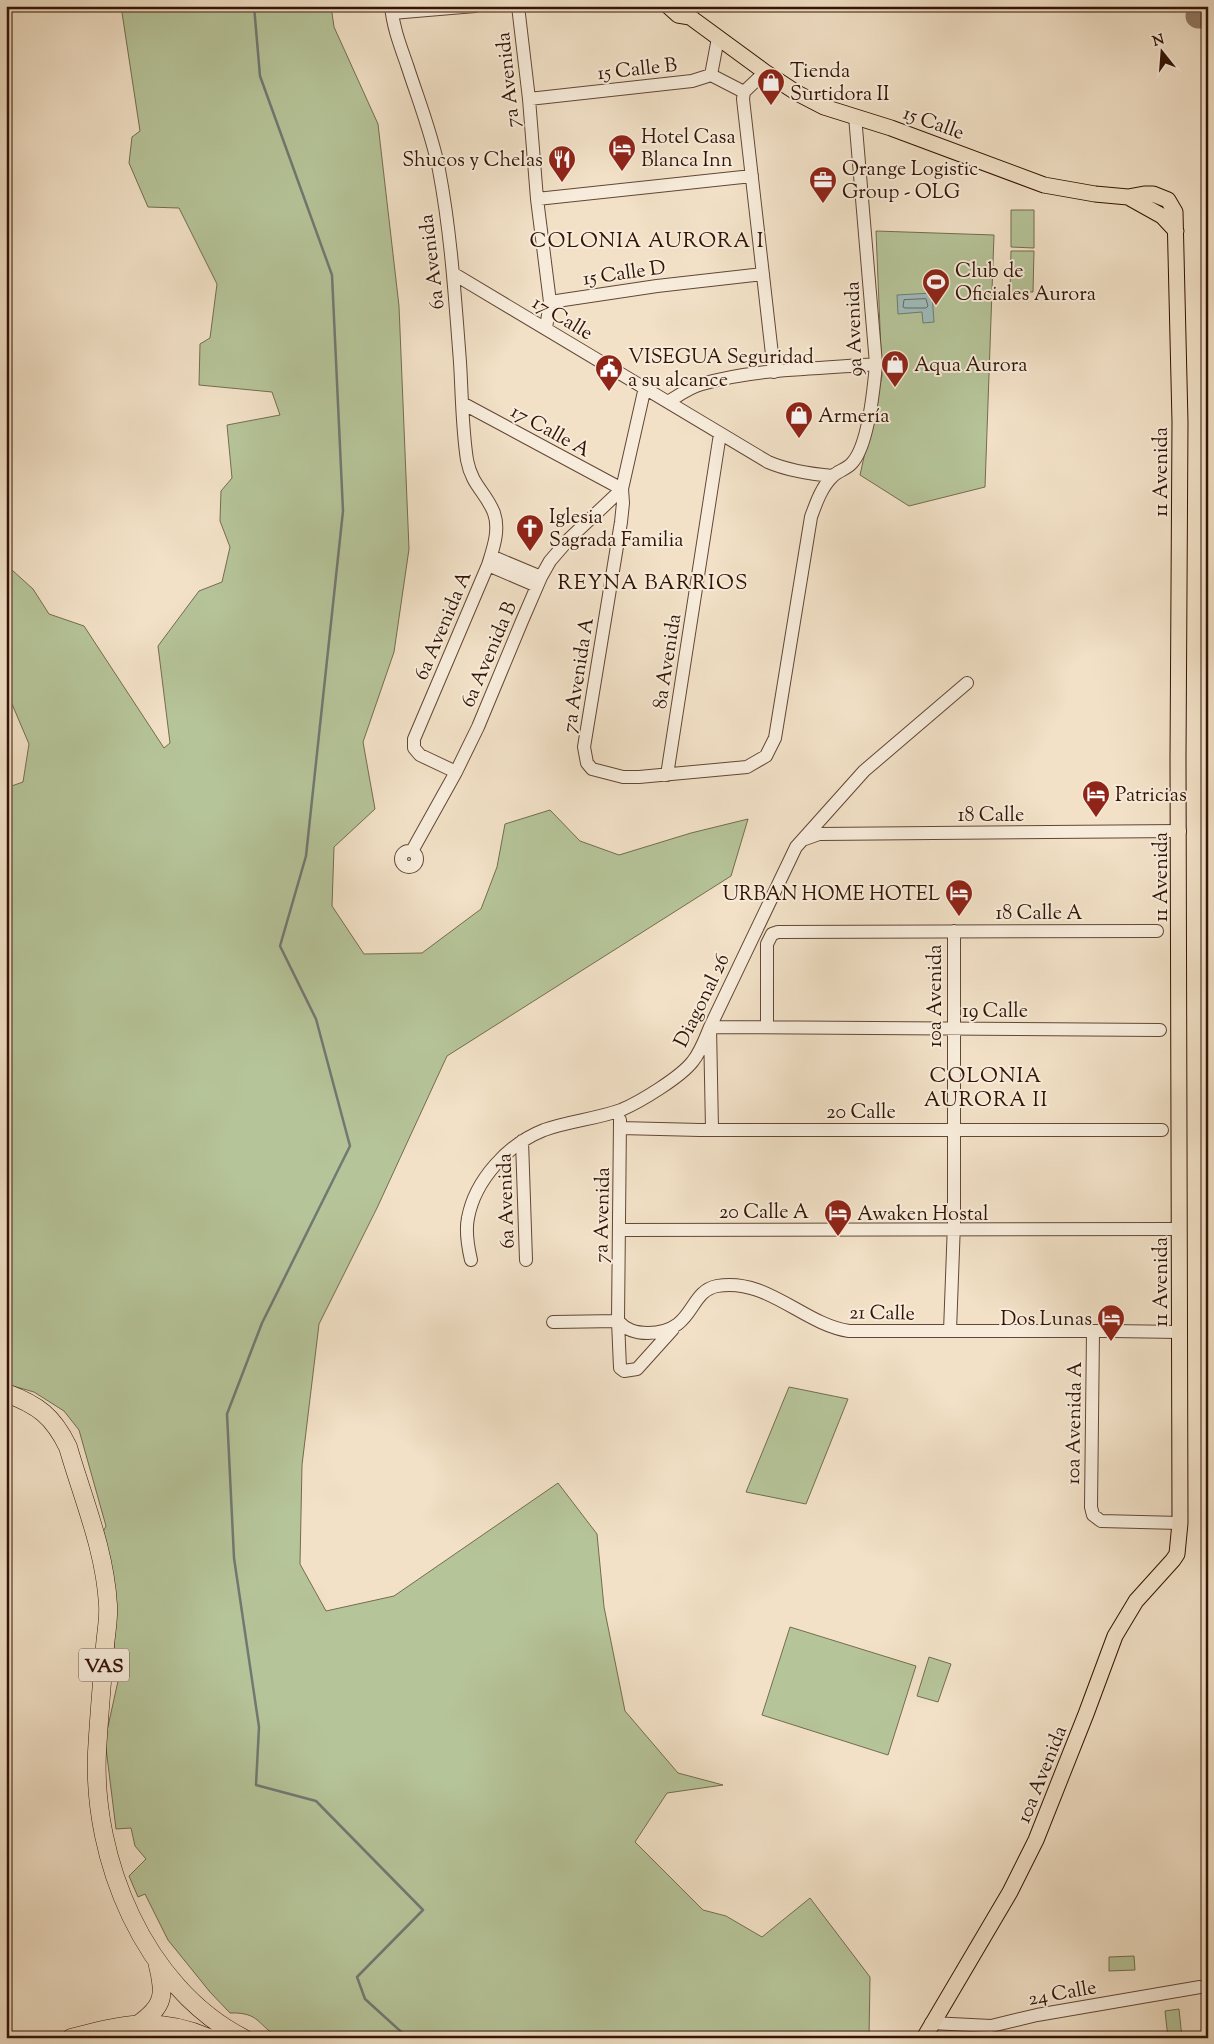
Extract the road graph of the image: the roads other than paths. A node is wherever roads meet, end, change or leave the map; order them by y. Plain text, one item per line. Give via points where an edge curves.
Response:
1 (475, 6) edge
2 (518, 6) edge
3 (668, 6) edge
4 (392, 10) edge
5 (687, 12) edge
6 (718, 38) junction
7 (765, 72) junction
8 (711, 75) junction
9 (744, 92) junction
10 (529, 99) junction
11 (855, 116) junction
12 (752, 176) junction
13 (1128, 197) joint
14 (537, 199) junction
15 (454, 274) junction
16 (763, 274) junction
17 (550, 302) junction
18 (546, 328) junction
19 (876, 364) junction
20 (774, 372) junction
21 (645, 387) junction
22 (668, 402) junction
23 (462, 403) junction
24 (720, 434) junction
25 (830, 480) junction
26 (622, 489) junction
27 (494, 514) joint
28 (490, 561) junction
29 (539, 582) junction
30 (967, 683) dead end
31 (456, 772) junction
32 (667, 775) junction
33 (1180, 831) junction
34 (803, 840) junction
35 (412, 851) dead end
36 (954, 931) junction
37 (1157, 931) dead end
38 (710, 1027) junction
39 (767, 1027) junction
40 (954, 1028) junction
41 (1160, 1030) dead end
42 (621, 1110) junction
43 (620, 1128) junction
44 (712, 1129) junction
45 (954, 1129) junction
46 (1162, 1130) dead end
47 (522, 1141) junction
48 (954, 1229) junction
49 (1180, 1229) junction
50 (619, 1230) junction
51 (471, 1260) dead end
52 (526, 1260) dead end
53 (618, 1320) junction
54 (553, 1322) dead end
55 (673, 1328) junction
56 (950, 1331) junction
57 (1093, 1331) junction
58 (1180, 1332) junction
59 (6, 1393) edge
60 (1180, 1523) junction
61 (156, 1961) junction
62 (1200, 1987) dead end
63 (140, 2023) junction
64 (931, 2023) junction
65 (71, 2038) edge
66 (209, 2038) edge
67 (243, 2038) edge
68 (924, 2038) edge

1 - 4 street
2 - 10 street, 7a Avenida
3 - 5 main road, 15 Calle via 678,16
4 - 15 street, 6a Avenida via 394,26 438,169
5 - 6 main road, 15 Calle
6 - 7 main road, 15 Calle
6 - 8 street
7 - 9 street
7 - 11 main road, 15 Calle via 824,107
8 - 9 street
8 - 10 street, 15 Calle B via 692,81
9 - 12 street
10 - 14 street, 7a Avenida
11 - 13 main road, 15 Calle via 1044,184
11 - 19 street, 9a Avenida
12 - 14 street
12 - 16 street
13 - 33 main road, 11 Avenida via 1153,194 1168,200 1175,212 1180,422
14 - 17 street, 7a Avenida
15 - 18 street, 17 Calle
15 - 23 street, 6a Avenida
16 - 17 street, 15 Calle D
16 - 20 street
17 - 18 street, 7a Avenida
18 - 21 street, 17 Calle
19 - 20 street
19 - 25 street, 9a Avenida via 873,396 862,442 852,463
20 - 22 street via 701,384
21 - 22 street, 17 Calle
21 - 26 street, 7a Avenida A
22 - 24 street, 17 Calle
23 - 26 street, 17 Calle A
23 - 27 street, 6a Avenida via 462,427 471,475
24 - 25 street, 17 Calle via 783,469
24 - 32 street, 8a Avenida
25 - 32 street, 9a Avenida via 811,516 775,738 766,756 747,767
26 - 29 street, 6a Avenida B via 569,539 550,561
26 - 32 street, 7a Avenida A via 621,522 584,747 587,763 600,772 623,777
27 - 28 street, 6a Avenida A via 496,540
28 - 29 street
28 - 31 street, 6a Avenida A via 414,739 414,748 420,755
29 - 31 street, 6a Avenida B
30 - 34 street, Diagonal 26 via 864,771
31 - 35 street, 6a Avenida B
33 - 34 street, 18 Calle via 819,834
33 - 49 main road, 11 Avenida
34 - 38 street, Diagonal 26 via 796,847
36 - 37 street, 18 Calle A
36 - 39 street, 18 Calle A via 786,931 772,934 766,953
36 - 40 street, 10a Avenida
38 - 39 street, 19 Calle
38 - 42 street, Diagonal 26 via 701,1049 682,1072
38 - 44 street
39 - 40 street, 19 Calle
40 - 41 street, 19 Calle
40 - 45 street, 10a Avenida
42 - 43 street, 7a Avenida
42 - 47 street, Diagonal 26 via 556,1126
43 - 44 street, 20 Calle
43 - 50 street, 7a Avenida
44 - 45 street, 20 Calle
45 - 46 street, 20 Calle
45 - 48 street, 10a Avenida
47 - 51 street, Diagonal 26 via 496,1165 476,1193 467,1219
47 - 52 street, 6a Avenida
48 - 49 street, 20 Calle A
48 - 50 street, 20 Calle A
48 - 56 street, 10a Avenida
49 - 58 main road, 11 Avenida
50 - 53 street, 7a Avenida
53 - 54 street
53 - 55 street via 624,1328 634,1332 659,1332
53 - 55 street, 7a Avenida via 620,1368 624,1371 641,1366
55 - 56 street, 21 Calle via 684,1320 700,1296 709,1289 731,1285 757,1290 839,1330
56 - 57 street, 21 Calle
57 - 58 street, 21 Calle
57 - 60 street, 10a Avenida A via 1093,1515 1101,1521
58 - 60 main road, 11 Avenida
59 - 61 highway, VAS via 36,1406 59,1429 68,1447 97,1542 108,1606 97,1753 99,1814 120,1889
60 - 64 main road, 10a Avenida via 1177,1554 1136,1601 1115,1636 1046,1814 1015,1884
61 - 63 highway via 161,1998 153,2014
61 - 67 highway, VAS via 210,2018
62 - 64 street, 24 Calle via 991,2026
63 - 65 highway
63 - 66 highway via 177,2027
64 - 68 main road, 10a Avenida

